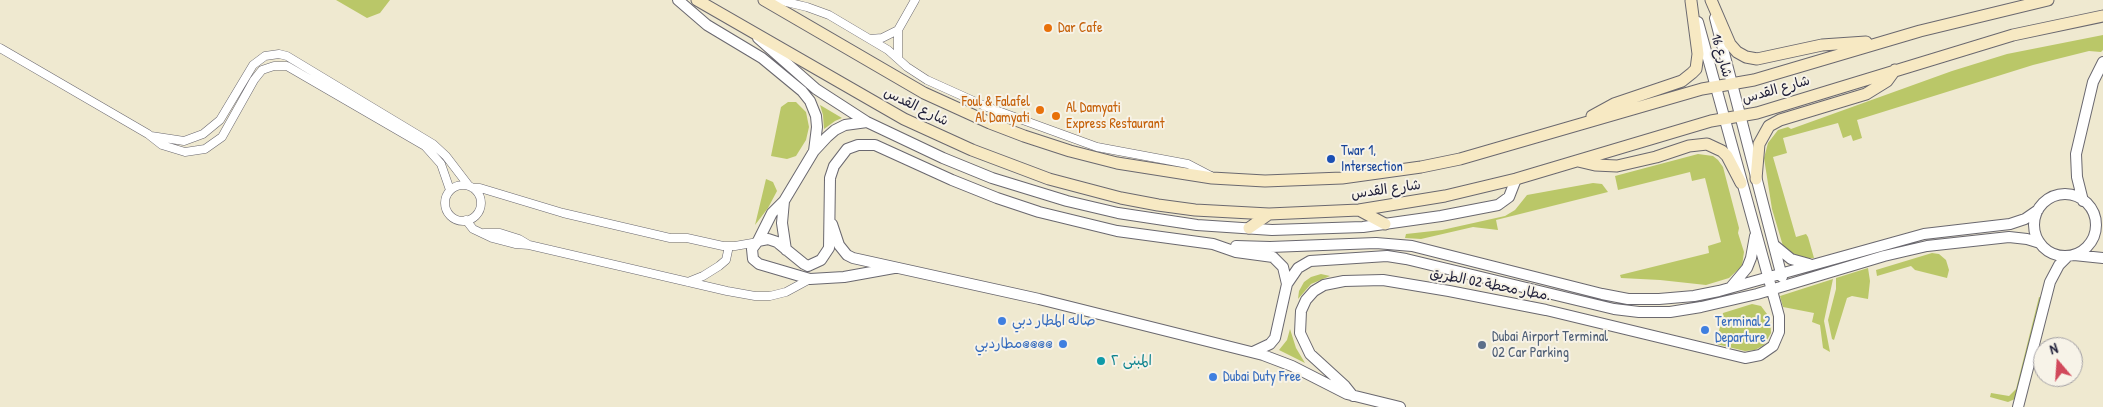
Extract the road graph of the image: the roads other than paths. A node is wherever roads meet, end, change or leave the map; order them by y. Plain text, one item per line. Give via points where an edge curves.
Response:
1 (678, 0) edge
2 (697, 0) edge
3 (764, 0) edge
4 (778, 0) edge
5 (915, 0) edge
6 (1710, 0) edge
7 (2048, 0) edge
8 (1691, 1) edge
9 (2103, 16) edge
10 (898, 30) junction
11 (754, 34) junction
12 (870, 39) junction
13 (1883, 42) junction
14 (0, 48) edge
15 (898, 58) junction
16 (2103, 62) edge
17 (1895, 70) junction
18 (1732, 84) junction
19 (1716, 86) junction
20 (1740, 117) junction
21 (1724, 119) junction
22 (868, 122) junction
23 (1578, 125) junction
24 (151, 136) junction
25 (814, 151) junction
26 (1576, 161) junction
27 (1212, 178) junction
28 (1516, 178) junction
29 (1756, 179) junction
30 (1741, 183) junction
31 (471, 187) junction
32 (450, 190) junction
33 (784, 201) junction
34 (2083, 201) junction
35 (1359, 210) junction
36 (2038, 210) junction
37 (1269, 214) junction
38 (831, 216) junction
39 (466, 220) junction
40 (596, 221) junction
41 (1385, 224) junction
42 (1249, 228) junction
43 (2095, 228) junction
44 (594, 229) dead end
45 (634, 230) junction
46 (1755, 233) junction
47 (2103, 238) edge
48 (631, 239) dead end
49 (758, 241) junction
50 (2040, 243) junction
51 (1213, 244) junction
52 (1774, 244) junction
53 (729, 246) junction
54 (786, 250) junction
55 (2071, 255) junction
56 (2103, 258) edge
57 (1810, 264) junction
58 (894, 268) junction
59 (1781, 273) junction
60 (1767, 277) junction
61 (810, 279) junction
62 (688, 282) junction
63 (1287, 284) junction
64 (1785, 286) junction
65 (1729, 288) junction
66 (1771, 290) junction
67 (1253, 352) junction
68 (1353, 396) junction
69 (1400, 407) edge
70 (2018, 407) edge

1 - 25 street via 707,25 762,58 802,90 816,116
2 - 11 main road, شارع القدس
3 - 27 main road, شارع القدس via 892,76 990,123 1098,158
4 - 12 street via 824,13
5 - 10 street
6 - 13 main road via 1733,48 1751,59 1822,45
6 - 18 street, شارع 16
7 - 13 main road, شارع القدس
8 - 19 street, شارع 16
8 - 23 main road via 1698,59 1696,69 1682,81 1614,104
9 - 17 main road, شارع القدس via 2013,35
10 - 12 street via 882,38
10 - 15 street
11 - 22 street via 816,89
11 - 37 main road, شارع القدس via 904,119 972,150 1049,179 1158,205
12 - 15 street
13 - 18 main road, شارع القدس
14 - 24 street
15 - 27 street via 927,80 987,107 1097,147 1188,164
16 - 34 street via 2094,82 2076,154
17 - 20 main road, شارع القدس
17 - 29 main road via 1887,81 1866,94 1769,126 1759,144
18 - 19 main road, شارع القدس
18 - 20 street, شارع 16
19 - 21 street, شارع 16
19 - 23 main road, شارع القدس
20 - 21 main road, شارع القدس
20 - 29 street
21 - 26 main road, شارع القدس
21 - 30 street, مطار محطة 02 الطريق.
22 - 25 street via 840,127
22 - 42 street via 966,168 1067,202 1162,220
23 - 27 main road, شارع القدس via 1460,159 1382,173 1265,181
24 - 31 street via 184,141 203,134 220,120 253,65 265,56 279,54 433,144
24 - 32 street via 175,151 205,149 222,136 258,75 268,67 281,65 425,146 441,164
25 - 33 street
26 - 28 main road, شارع القدس
26 - 30 main road via 1617,166 1707,144 1722,151
28 - 35 main road, شارع القدس via 1445,196
28 - 41 street via 1509,197 1502,203
29 - 52 street
30 - 46 street, مطار محطة 02 الطريق.
31 - 32 street via 461,185
31 - 39 street via 479,196 480,206 476,215
31 - 40 street
32 - 39 street via 446,209 453,218
33 - 49 street via 768,220
33 - 54 street via 782,230
34 - 36 street via 2072,195 2059,195 2047,200
34 - 43 street via 2092,212
35 - 37 main road, شارع القدس
35 - 41 main road
36 - 50 street via 2034,227
36 - 57 street, مطار محطة 02 الطريق. via 2010,224 1924,234
37 - 42 main road
38 - 51 street via 830,178 834,166 847,149 870,144 961,184 1039,212 1117,231
38 - 54 street via 829,248 821,260 808,266
38 - 58 street via 836,240 847,255
39 - 62 street via 473,229 484,233 500,233 519,238 529,245
40 - 44 street
40 - 45 street
41 - 42 street via 1317,230
43 - 47 street
43 - 55 street via 2090,243
45 - 48 street
45 - 53 street
46 - 60 street, مطار محطة 02 الطريق.
46 - 65 street via 1747,268
49 - 53 street
49 - 54 street via 772,240
49 - 61 street via 752,249 755,262
50 - 55 street via 2049,252
50 - 64 street, مطار محطة 02 الطريق. via 2009,237 1927,246
51 - 63 street via 1236,252 1273,257 1283,267
51 - 65 street, مطار محطة 02 الطريق. via 1270,247 1376,243 1412,246 1628,298 1676,298
52 - 57 street via 1791,259
52 - 59 street
53 - 62 street via 726,260
55 - 56 street
55 - 70 street via 2059,265 2050,282
57 - 59 street, مطار محطة 02 الطريق.
58 - 61 street
58 - 67 street via 1039,299
59 - 60 street, مطار محطة 02 الطريق.
59 - 64 street
60 - 65 street, مطار محطة 02 الطريق.
60 - 66 street, مطار محطة 02 الطريق.
61 - 62 street via 786,292 770,296
63 - 66 street, مطار محطة 02 الطريق. via 1298,268 1310,261 1379,256 1406,259 1633,311 1685,310
63 - 67 street via 1275,338
64 - 66 street, مطار محطة 02 الطريق.
66 - 68 street, مطار محطة 02 الطريق. via 1780,324 1777,339 1767,351 1744,358 1546,310 1422,286 1369,280 1335,282 1314,291 1306,300 1301,311 1300,333 1310,354
67 - 68 street via 1283,362
68 - 69 street

